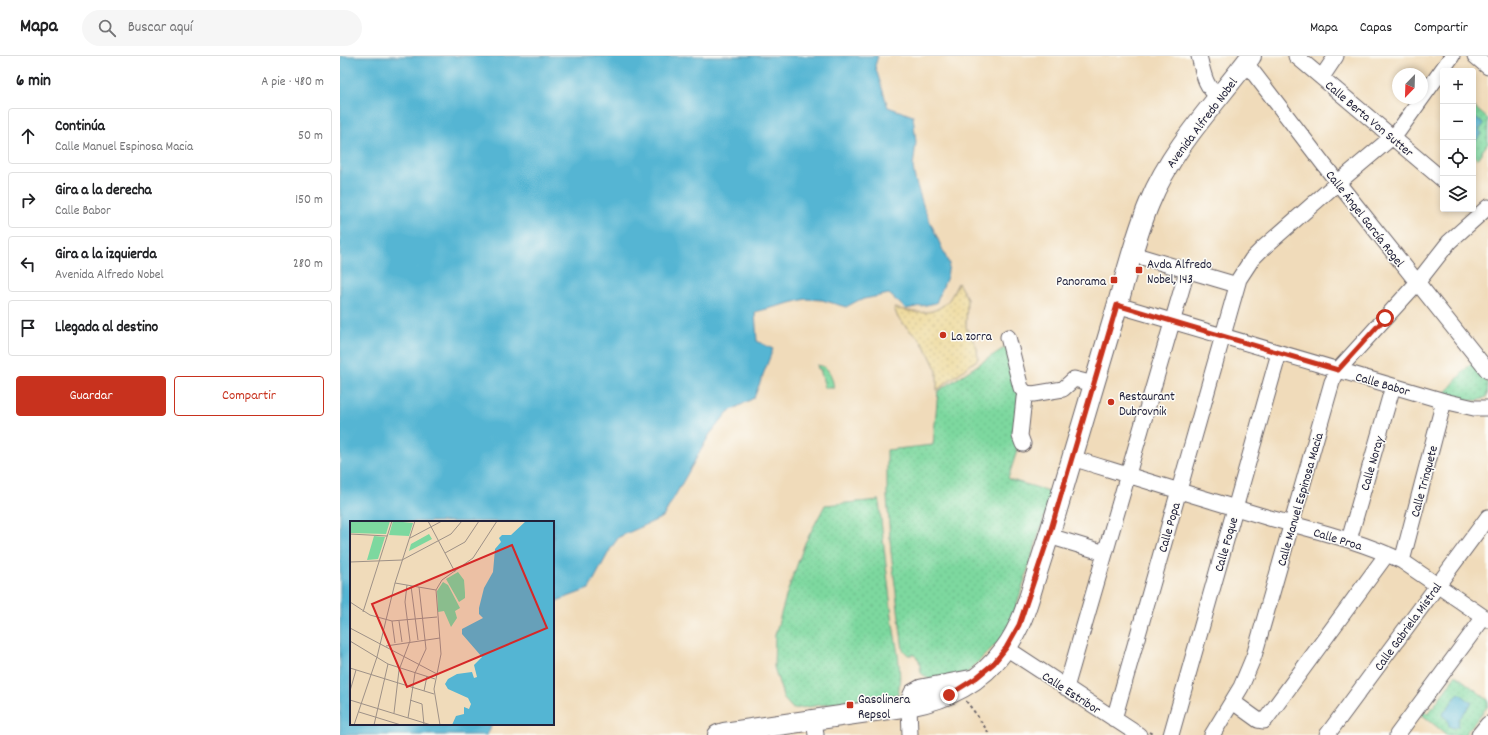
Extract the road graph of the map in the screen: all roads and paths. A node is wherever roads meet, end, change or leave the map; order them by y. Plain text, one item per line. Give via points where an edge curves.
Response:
1 (1199, 56) edge
2 (1296, 56) edge
3 (1336, 56) edge
4 (1452, 56) edge
5 (1475, 56) edge
6 (1248, 60) edge
7 (1488, 67) edge
8 (1322, 77) junction
9 (1218, 97) junction
10 (1392, 137) junction
11 (1440, 177) edge
12 (1338, 183) junction
13 (1483, 211) edge
14 (1132, 254) junction
15 (1187, 271) junction
16 (1417, 283) junction
17 (1237, 285) junction
18 (1117, 305) junction
19 (1173, 321) junction
20 (1223, 336) junction
21 (1008, 337) dead end
22 (1279, 353) junction
23 (1338, 370) junction
24 (1488, 371) edge
25 (1094, 384) junction
26 (1393, 386) junction
27 (1026, 393) junction
28 (1444, 401) junction
29 (1488, 408) edge
30 (1023, 444) dead end
31 (1072, 458) junction
32 (1128, 475) junction
33 (1179, 491) junction
34 (1235, 508) junction
35 (1488, 517) edge
36 (1292, 524) junction
37 (1049, 536) junction
38 (1349, 540) junction
39 (1105, 553) junction
40 (1387, 554) junction
41 (1402, 561) junction
42 (1437, 585) junction
43 (1486, 618) edge
44 (1006, 648) junction
45 (1066, 688) junction
46 (966, 701) dead end
47 (909, 702) junction
48 (1233, 702) junction
49 (1114, 719) junction
50 (1488, 724) edge
51 (815, 727) edge
52 (718, 735) edge
53 (910, 735) edge
54 (990, 735) edge
55 (1139, 735) edge
56 (1171, 735) edge
57 (1212, 735) edge
58 (1327, 735) edge
59 (1397, 735) edge
60 (1479, 735) edge

1 - 9 street via 1206,83
2 - 8 street, Calle Berta Von Sutter
3 - 8 street
4 - 10 street, Calle Popa
5 - 7 street
6 - 9 main road, Avenida Alfredo Nobel
6 - 12 street, Calle Ángel García Rogel
8 - 10 street, Calle Berta Von Sutter
9 - 14 main road, Avenida Alfredo Nobel via 1183,141 1164,171 1148,205
10 - 11 street, Calle Berta Von Sutter
10 - 12 street, Calle Popa
12 - 16 street, Calle Ángel García Rogel
12 - 17 street, Calle Popa via 1252,259
13 - 16 street, Calle Manuel Espinosa Macia via 1449,242
14 - 15 street
14 - 18 main road, Avenida Alfredo Nobel
15 - 17 street
15 - 19 street
16 - 23 street, Calle Manuel Espinosa Macia
16 - 24 street, Calle Ángel García Rogel
17 - 20 street, Calle Popa
18 - 19 street, Calle Babor
18 - 25 main road, Avenida Alfredo Nobel
19 - 20 street, Calle Babor
19 - 32 street
20 - 22 street, Calle Babor
20 - 33 street, Calle Popa
21 - 27 street via 1022,388
22 - 23 street, Calle Babor
22 - 34 street, Calle Foque
23 - 26 street, Calle Babor
23 - 36 street, Calle Manuel Espinosa Macia via 1332,382
25 - 27 street via 1074,378 1062,389
25 - 31 main road, Avenida Alfredo Nobel
26 - 28 street, Calle Babor
26 - 38 street, Calle Noray
27 - 30 street via 1020,436
28 - 29 street, Calle Babor via 1462,406
28 - 41 street, Calle Trinquete
31 - 32 street, Calle Proa
31 - 37 main road, Avenida Alfredo Nobel
32 - 33 street, Calle Proa
32 - 39 street
33 - 34 street, Calle Proa
33 - 49 street, Calle Popa
34 - 36 street, Calle Proa
34 - 56 street, Calle Foque
35 - 42 street, Calle Gabriela Mistral
36 - 38 street, Calle Proa
36 - 48 street, Calle Manuel Espinosa Macia via 1254,656
37 - 39 street
37 - 44 main road, Avenida Alfredo Nobel via 1023,615
38 - 40 street, Calle Proa
39 - 45 street
40 - 41 street, Calle Proa
40 - 48 street via 1264,721 1258,720
41 - 42 street, Calle Proa
42 - 43 street, Calle Proa
42 - 58 street, Calle Gabriela Mistral
43 - 59 street
44 - 45 street, Calle Estribor
44 - 47 main road, Avenida Alfredo Nobel via 983,673 962,688 931,701
45 - 49 street, Calle Estribor
46 - 54 path
47 - 51 main road, Avenida Alfredo Nobel
47 - 53 street
48 - 57 street, Calle Manuel Espinosa Macia
49 - 55 street, Calle Estribor
50 - 60 street
51 - 52 main road, Avenida Alfredo Nobel

